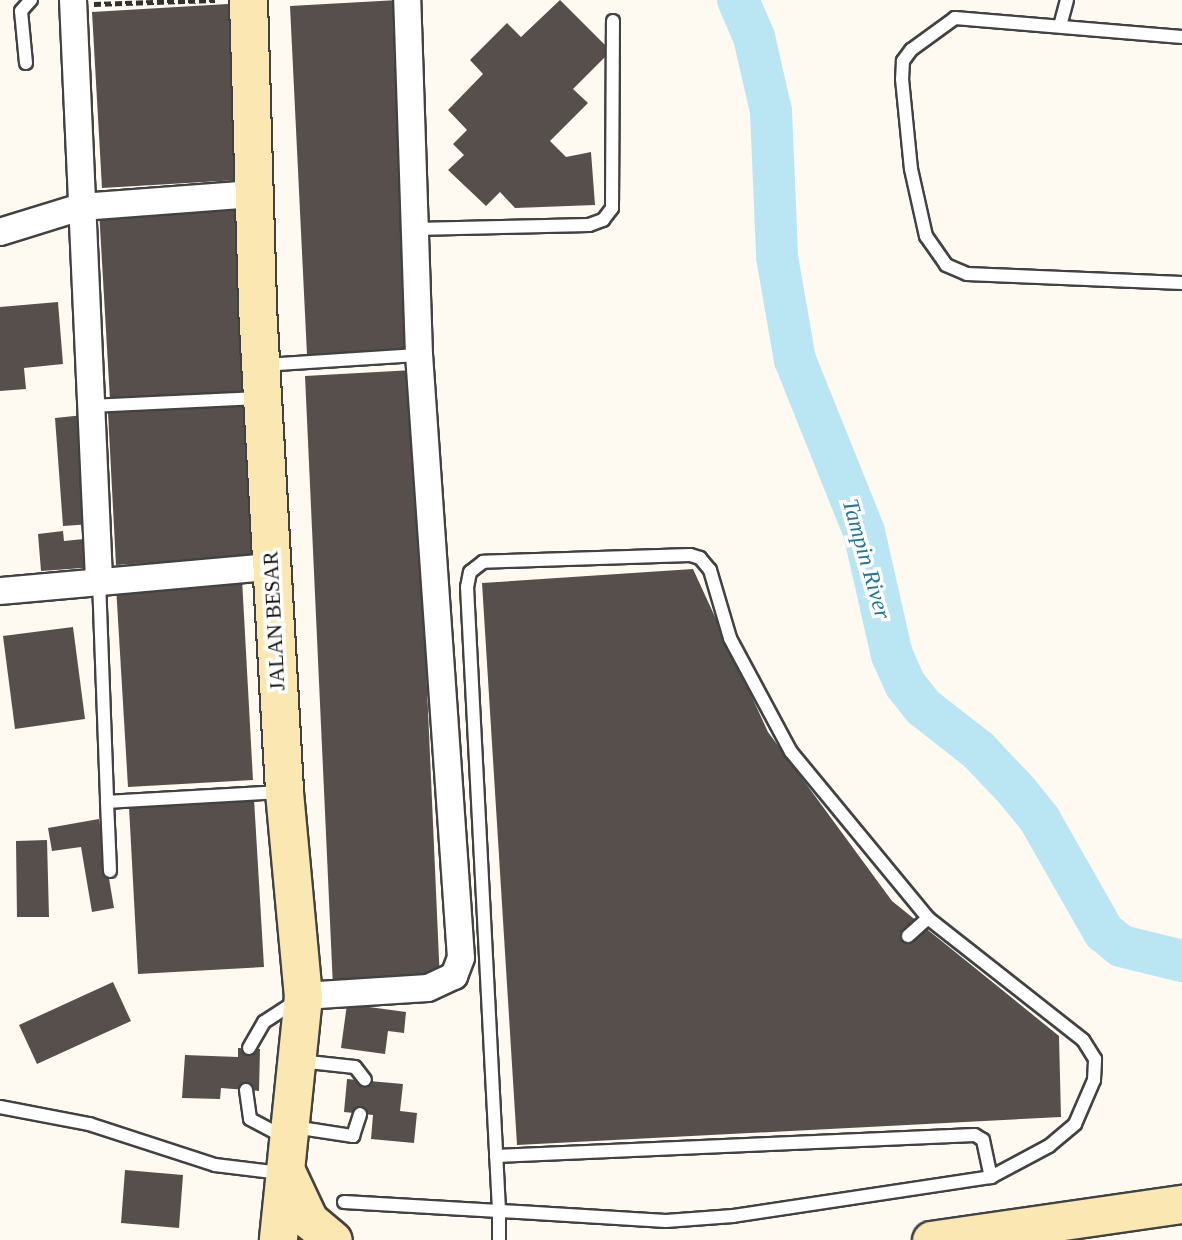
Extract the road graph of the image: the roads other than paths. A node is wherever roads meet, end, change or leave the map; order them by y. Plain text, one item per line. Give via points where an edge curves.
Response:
1 (31, 0) edge
2 (248, 0) edge
3 (407, 0) edge
4 (1067, 0) edge
5 (73, 2) edge
6 (613, 22) dead end
7 (1060, 26) junction
8 (1182, 37) edge
9 (26, 63) dead end
10 (254, 194) junction
11 (82, 207) junction
12 (415, 229) junction
13 (0, 232) edge
14 (1182, 283) edge
15 (419, 355) junction
16 (261, 382) junction
17 (91, 407) junction
18 (271, 567) junction
19 (99, 579) junction
20 (0, 591) edge
21 (284, 792) junction
22 (107, 802) junction
23 (110, 871) dead end
24 (928, 918) junction
25 (908, 936) dead end
26 (303, 996) junction
27 (249, 1048) dead end
28 (299, 1061) junction
29 (365, 1080) dead end
30 (246, 1090) dead end
31 (0, 1107) edge
32 (360, 1114) dead end
33 (290, 1147) junction
34 (496, 1156) junction
35 (991, 1177) junction
36 (344, 1202) dead end
37 (1182, 1205) edge
38 (499, 1211) junction
39 (278, 1240) edge
40 (333, 1240) edge
41 (499, 1240) edge
42 (932, 1240) edge

1 - 9 lane via 21,11
2 - 10 street, JALAN BESAR
3 - 12 street
4 - 7 lane
5 - 11 street
6 - 12 lane via 612,208 603,219 589,225
7 - 8 lane
7 - 14 lane via 955,18 903,61 911,169 926,236 946,265 967,274
10 - 11 street
10 - 16 street, JALAN BESAR
11 - 13 street
11 - 17 street
12 - 15 street
15 - 16 lane
15 - 26 street via 461,958 454,976 428,988
16 - 17 lane
16 - 18 street, JALAN BESAR
17 - 19 street
18 - 19 street
18 - 21 street, JALAN BESAR
19 - 20 street
19 - 22 lane
21 - 22 lane
21 - 26 street, JALAN BESAR
22 - 23 lane
24 - 25 lane
24 - 34 lane via 791,752 730,638 710,570 700,558 483,562 470,572 467,587
24 - 35 lane via 1065,1022 1095,1059 1094,1080 1075,1124 1049,1146
26 - 27 lane via 264,1021
26 - 28 street, JALAN BESAR
28 - 29 lane via 355,1068
28 - 33 street, JALAN BESAR
30 - 33 lane via 250,1119
31 - 33 lane via 89,1124 215,1166
32 - 33 lane via 353,1136
33 - 39 street, JALAN BESAR
33 - 40 street via 309,1220
34 - 35 lane via 975,1135 983,1140
34 - 38 lane
35 - 38 lane via 680,1220
36 - 38 lane
37 - 42 street
38 - 41 lane

